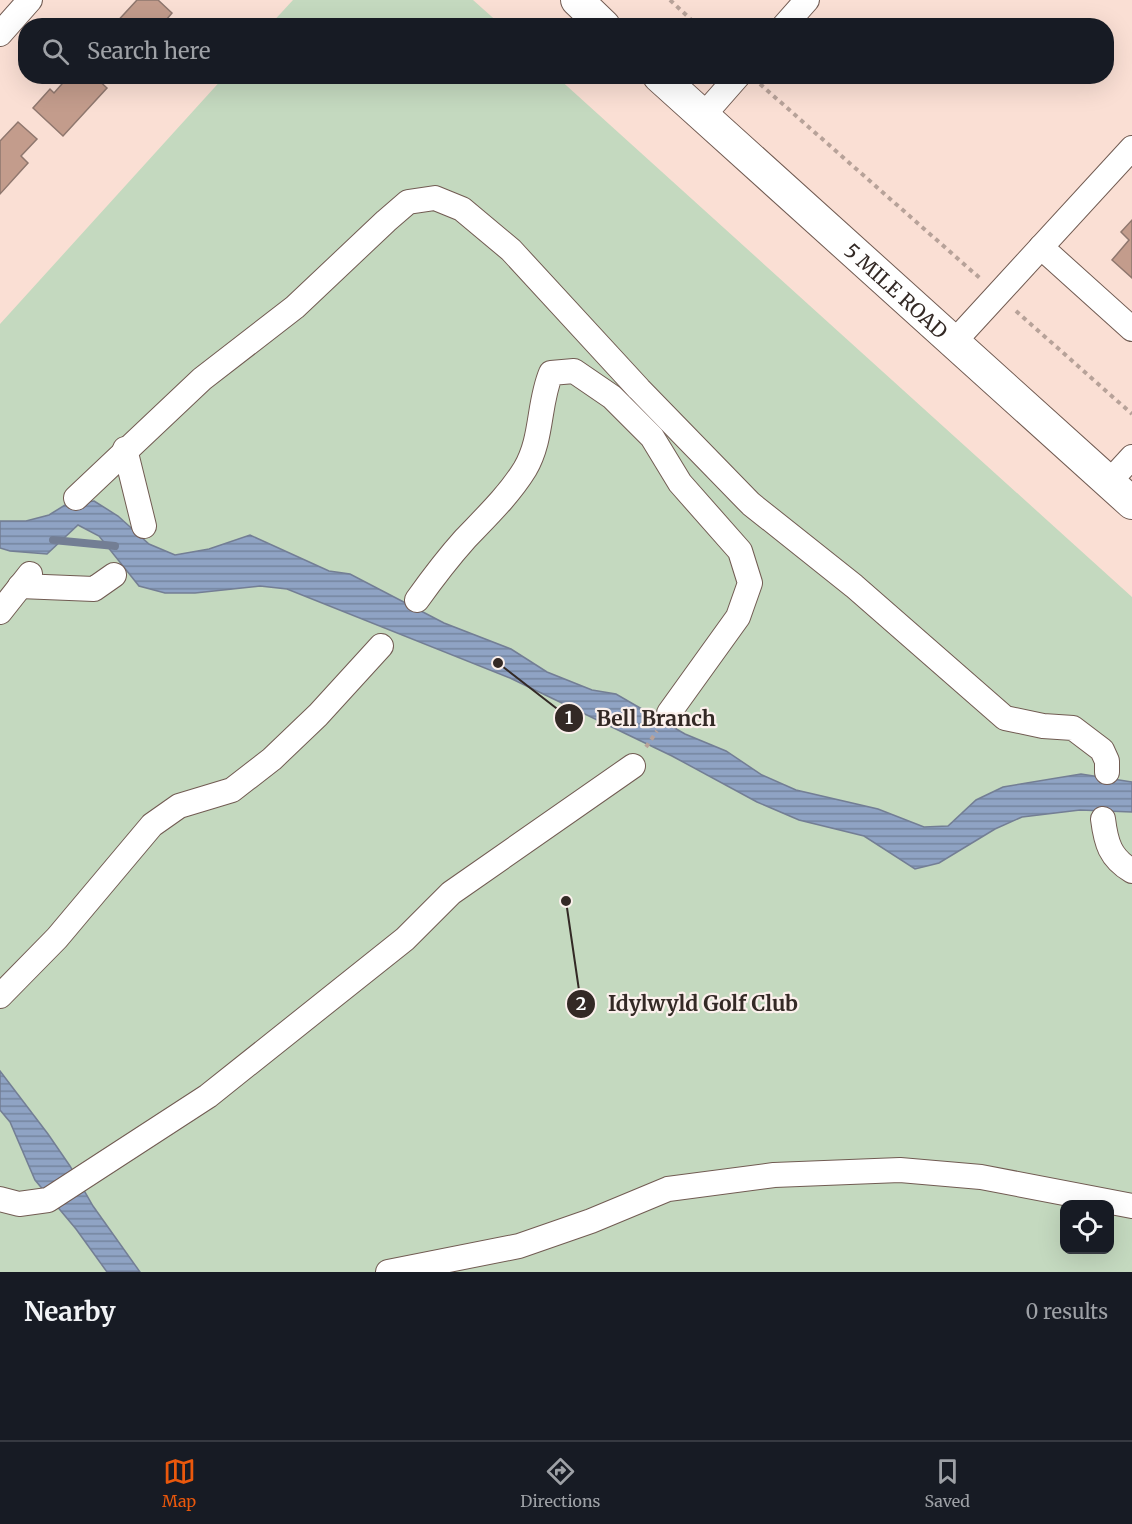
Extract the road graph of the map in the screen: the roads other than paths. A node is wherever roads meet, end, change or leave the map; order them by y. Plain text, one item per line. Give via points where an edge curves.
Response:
1 (30, 0) edge
2 (577, 0) edge
3 (807, 0) edge
4 (596, 18) edge
5 (791, 18) edge
6 (0, 34) edge
7 (667, 84) edge
8 (731, 84) edge
9 (702, 117) junction
10 (1132, 148) edge
11 (1041, 247) junction
12 (1132, 329) edge
13 (954, 342) junction
14 (125, 449) junction
15 (1132, 457) edge
16 (1109, 482) junction
17 (76, 498) dead end
18 (1132, 503) edge
19 (144, 526) dead end
20 (114, 575) dead end
21 (417, 600) dead end
22 (0, 612) edge
23 (381, 646) dead end
24 (669, 712) road end
25 (633, 766) road end
26 (1107, 772) dead end
27 (1103, 819) dead end
28 (1132, 871) edge
29 (0, 996) edge
30 (0, 1199) edge
31 (1132, 1206) edge
32 (388, 1272) edge

1 - 6 street
2 - 4 main road
3 - 5 street
7 - 9 main road, 5 MILE ROAD
8 - 9 street
9 - 13 main road, 5 MILE ROAD
10 - 11 street
11 - 12 street
11 - 13 street
13 - 16 main road, 5 MILE ROAD
14 - 17 street
14 - 19 street
14 - 26 street via 202,379 295,307 408,202 435,198 462,209 511,250 751,504 854,586 1005,718 1073,728 1102,750
15 - 16 street
16 - 18 main road, 5 MILE ROAD
20 - 22 street via 94,589 26,579
21 - 24 street via 525,468 541,428 543,393 551,373 574,371 612,397 652,436 680,483 740,551 750,583 738,617
23 - 29 street via 272,759 232,790 179,806 152,825 57,938
25 - 30 street via 452,893 405,939 208,1096 48,1200 19,1204
27 - 28 street via 1106,846 1120,864
31 - 32 street via 969,1176 900,1170 774,1175 668,1189 519,1246

